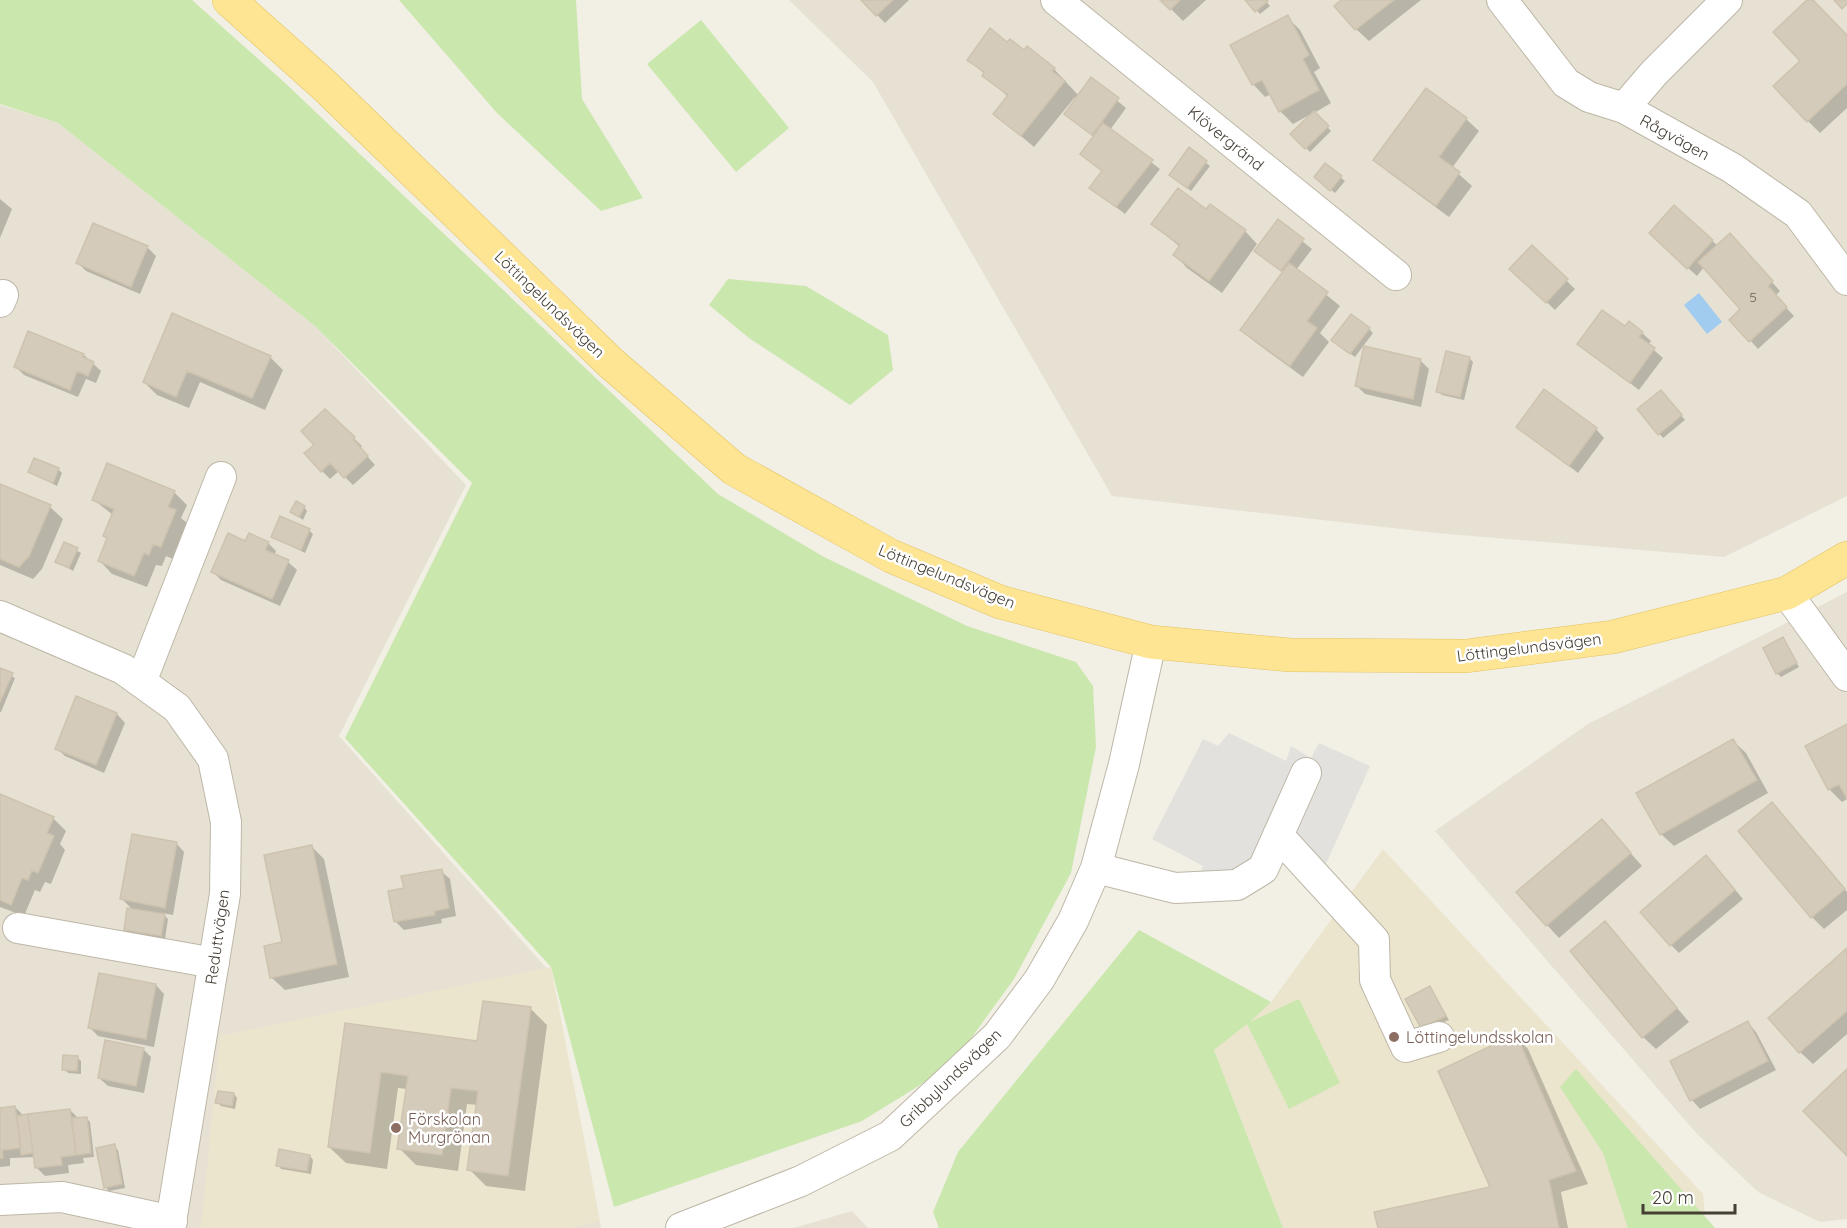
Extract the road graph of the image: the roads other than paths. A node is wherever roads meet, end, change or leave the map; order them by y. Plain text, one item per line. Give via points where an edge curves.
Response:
1 (230, 0) edge
2 (1056, 0) edge
3 (1502, 0) edge
4 (1727, 0) edge
5 (1624, 108) junction
6 (1396, 275) dead end
7 (1847, 280) edge
8 (221, 477) dead end
9 (1847, 558) edge
10 (1787, 593) junction
11 (0, 616) edge
12 (1151, 642) junction
13 (1847, 676) edge
14 (141, 682) junction
15 (1306, 773) dead end
16 (1278, 836) junction
17 (1096, 868) junction
18 (18, 928) dead end
19 (214, 963) junction
20 (1439, 1038) dead end
21 (0, 1200) edge
22 (171, 1224) edge
23 (681, 1228) edge

1 - 12 main road, Löttingelundsvägen via 332,93 612,364 734,469 902,561 1000,602
2 - 6 street, Klövergränd
3 - 5 street, Rågvägen via 1566,83 1589,97
4 - 5 street
5 - 7 street, Rågvägen via 1732,168 1798,214
8 - 14 street
9 - 10 main road, Löttingelundsvägen
10 - 12 main road, Löttingelundsvägen via 1613,637 1466,656 1290,655
10 - 13 street
11 - 14 street, Reduttvägen via 123,669
12 - 17 street, Gribbylundsvägen
14 - 19 street, Reduttvägen via 177,708 213,759 226,822 225,894
15 - 16 street
16 - 17 street via 1263,869 1237,885 1175,888
16 - 20 street via 1374,940 1375,980 1406,1047
17 - 23 street, Gribbylundsvägen via 1068,931 1039,980 997,1036 890,1136 801,1181
18 - 19 street
19 - 22 street, Reduttvägen
21 - 22 street, Reduttvägen via 62,1197

